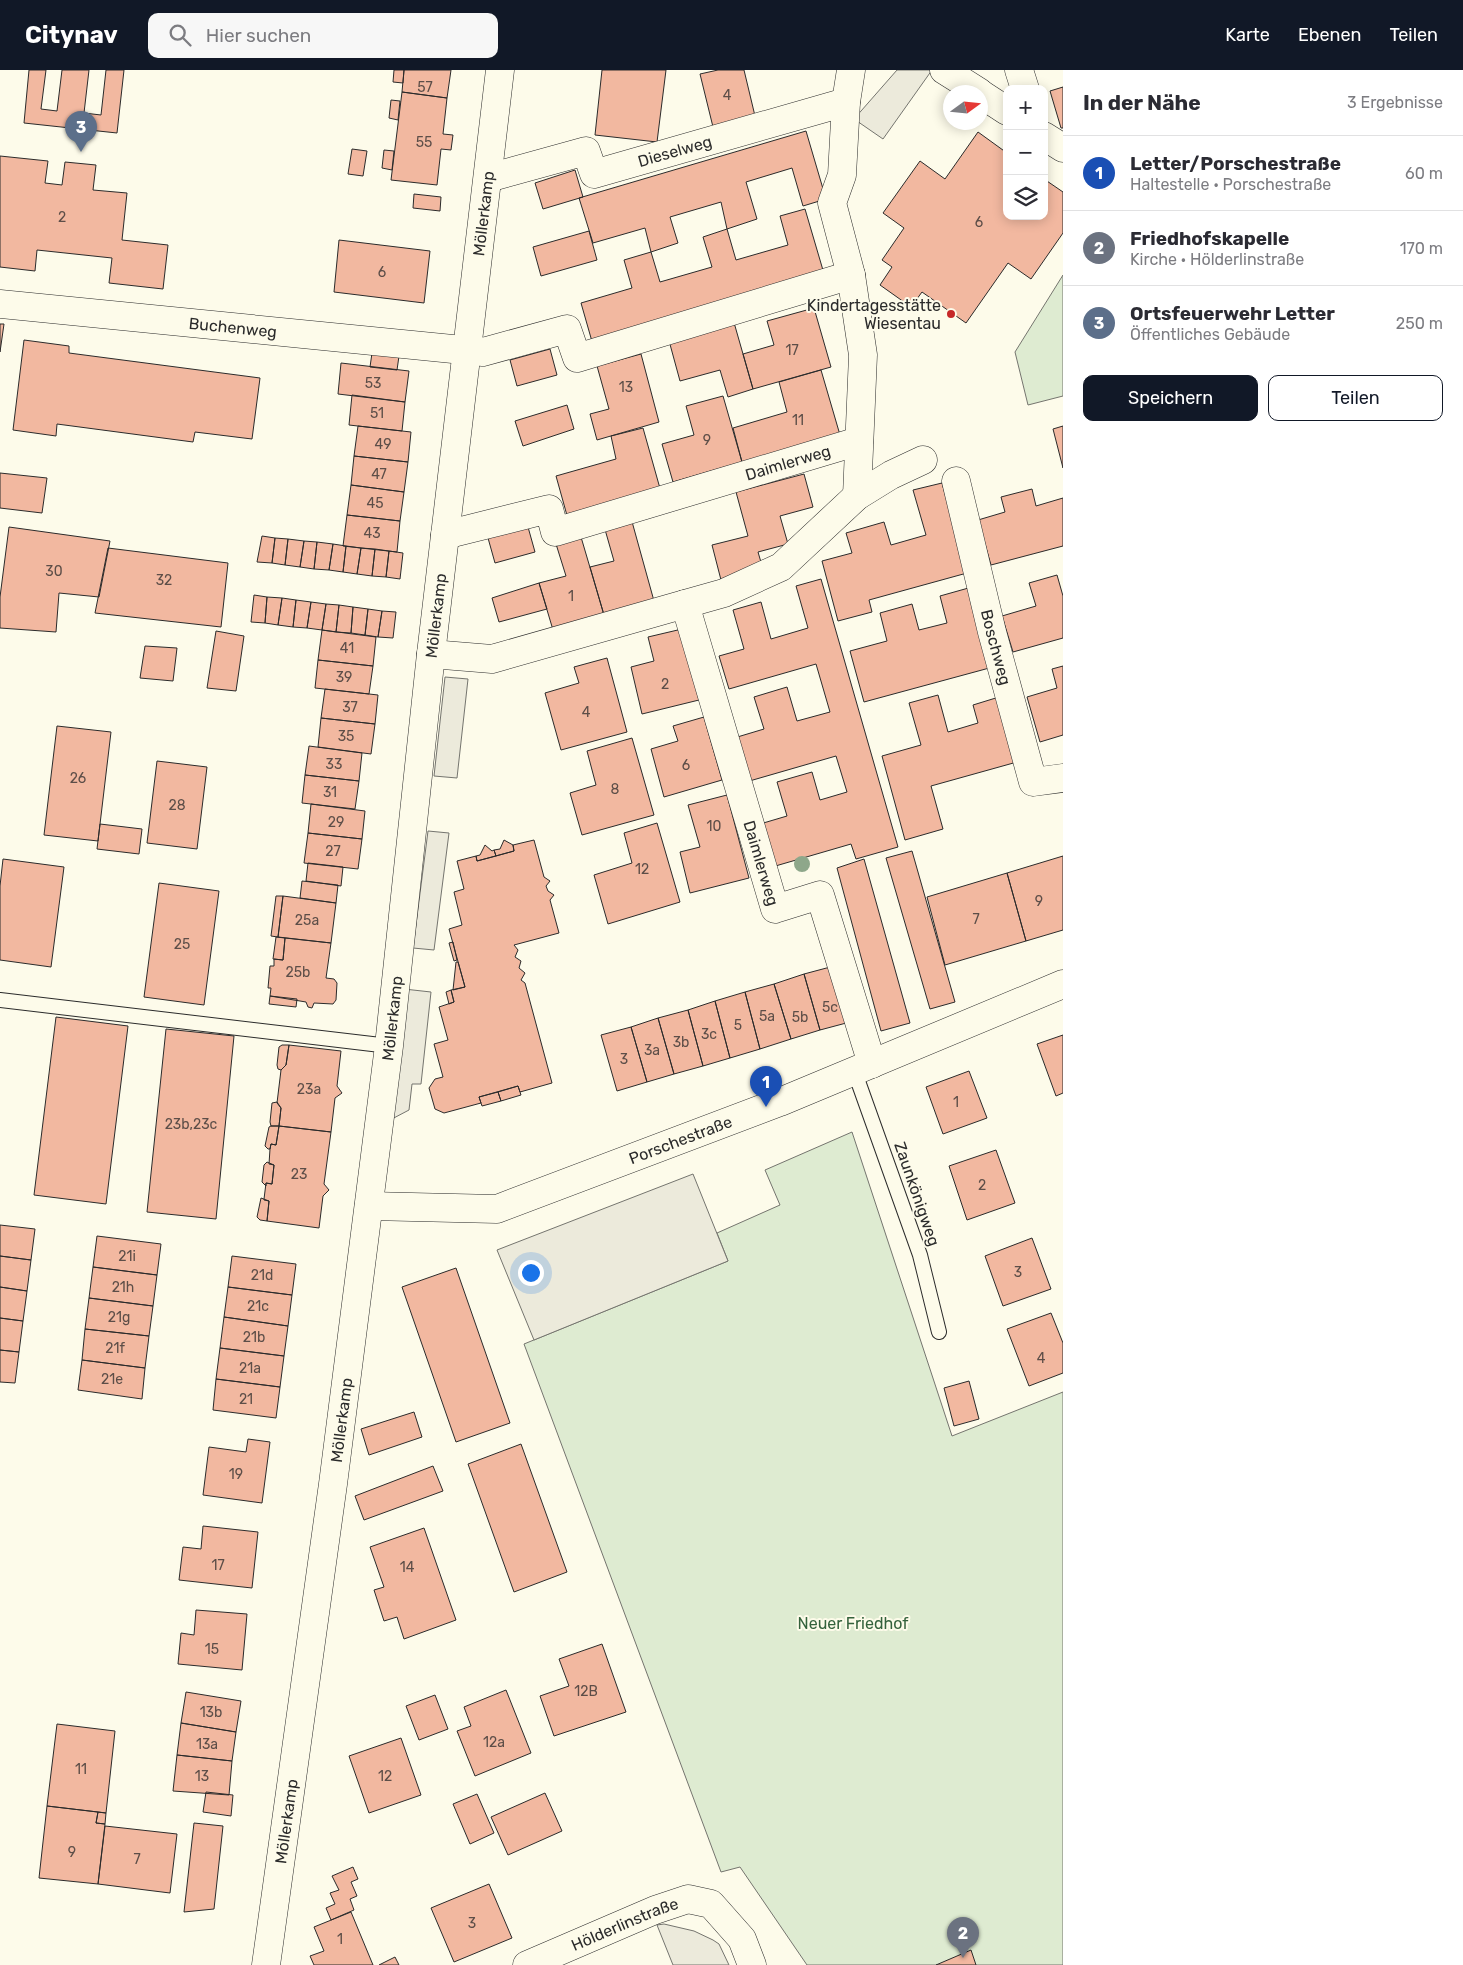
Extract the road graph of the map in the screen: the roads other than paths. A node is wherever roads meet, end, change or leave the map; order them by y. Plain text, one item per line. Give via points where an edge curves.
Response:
1 (500, 70) edge
2 (851, 70) edge
3 (944, 70) edge
4 (1019, 70) edge
5 (967, 85) edge
6 (1024, 85) edge
7 (988, 98) edge
8 (846, 102) junction
9 (1003, 108) edge
10 (488, 178) junction
11 (851, 275) junction
12 (0, 304) edge
13 (466, 350) junction
14 (859, 441) junction
15 (923, 460) dead end
16 (956, 481) dead end
17 (857, 496) junction
18 (445, 535) junction
19 (685, 604) junction
20 (431, 654) junction
21 (1063, 778) edge
22 (1063, 984) edge
23 (0, 1000) edge
24 (389, 1046) junction
25 (863, 1067) junction
26 (370, 1206) junction
27 (939, 1332) dead end
28 (266, 1965) edge
29 (527, 1965) edge
30 (752, 1965) edge

1 - 10 street, Möllerkamp
2 - 8 street
3 - 5 street
4 - 6 street
7 - 9 street
8 - 10 street, Dieselweg via 594,174 586,151
8 - 11 street via 842,175 832,203
10 - 13 street, Möllerkamp
11 - 13 street via 577,358 567,329 484,352
11 - 14 street via 863,355
12 - 13 street, Buchenweg
13 - 18 street, Möllerkamp
14 - 17 street
14 - 18 street, Daimlerweg via 555,532 549,508
15 - 17 street
16 - 21 street, Boschweg via 992,632 1033,782
17 - 19 street via 781,567 724,593
18 - 20 street, Möllerkamp
19 - 20 street via 492,659
19 - 25 street, Daimlerweg via 775,909 820,895
20 - 24 street, Möllerkamp
22 - 25 street, Porschestraße
23 - 24 lane
24 - 26 street, Möllerkamp
25 - 26 street, Porschestraße via 780,1102 497,1209
25 - 27 lane, Zaunkönigweg via 920,1255
26 - 28 street, Möllerkamp
29 - 30 street, Hölderlinstraße via 654,1910 688,1899 711,1904 742,1939

